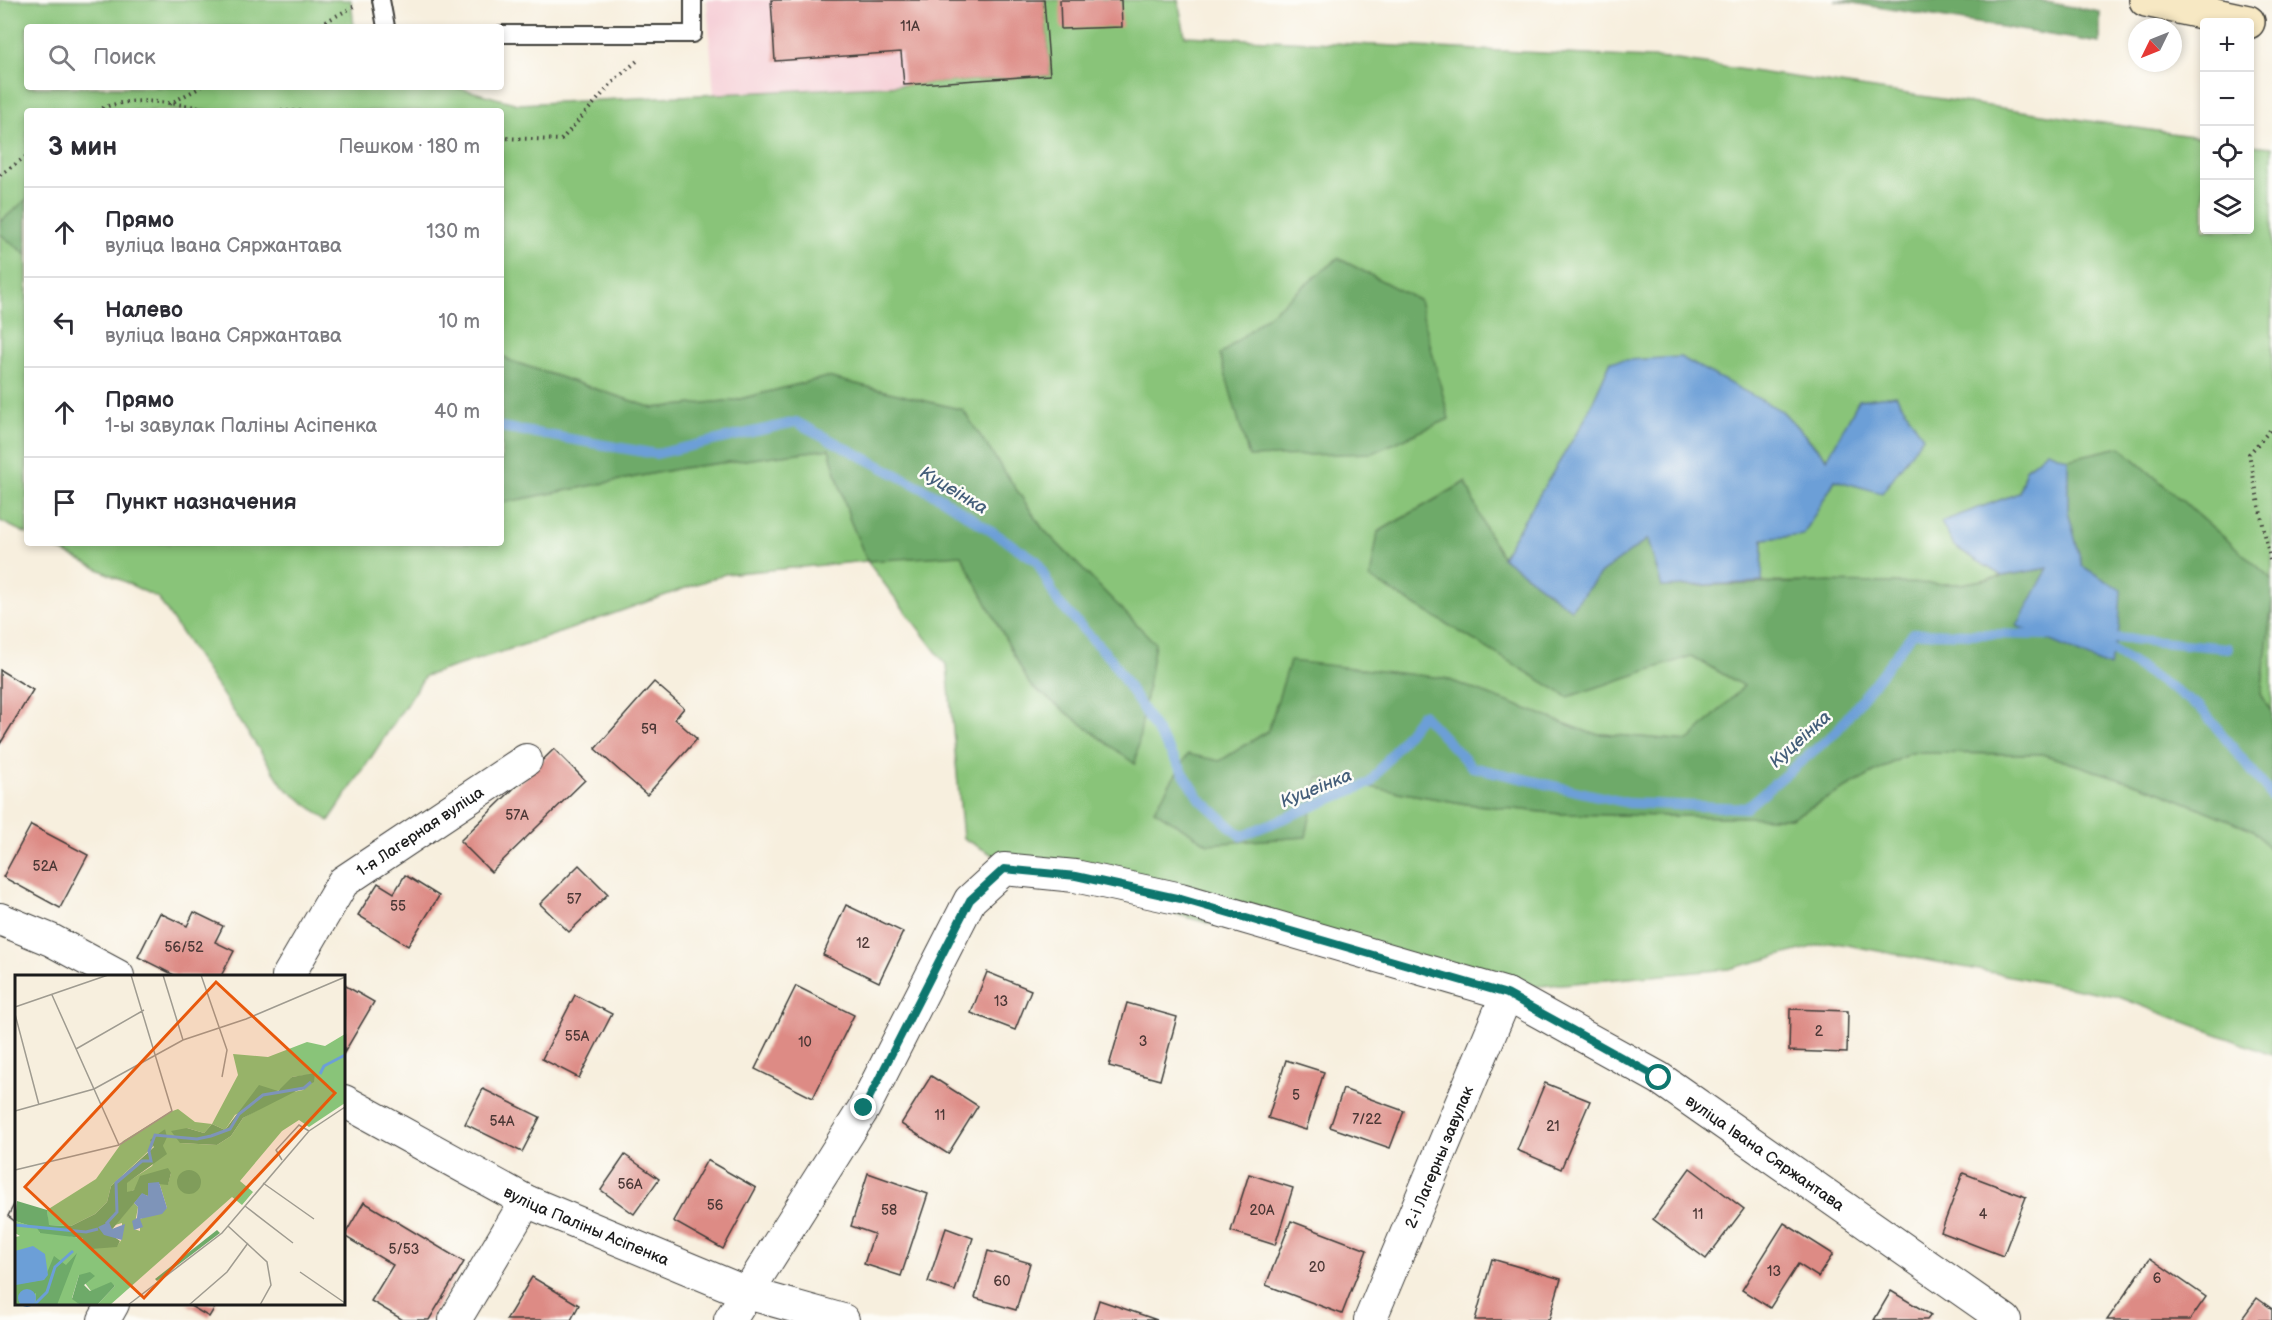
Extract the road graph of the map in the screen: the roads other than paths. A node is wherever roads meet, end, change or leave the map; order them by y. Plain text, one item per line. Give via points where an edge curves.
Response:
1 (381, 0) edge
2 (693, 0) edge
3 (2146, 0) edge
4 (2227, 18) edge
5 (385, 24) edge
6 (2254, 24) edge
7 (2272, 28) edge
8 (504, 34) edge
9 (526, 760) dead end
10 (0, 919) edge
11 (116, 975) edge
12 (289, 975) edge
13 (1507, 994) junction
14 (345, 1102) edge
15 (526, 1201) junction
16 (747, 1293) junction
17 (112, 1305) edge
18 (104, 1320) edge
19 (455, 1320) edge
20 (730, 1320) edge
21 (843, 1320) edge
22 (1370, 1320) edge
23 (2005, 1320) edge

1 - 5 lane
2 - 8 lane via 693,34
3 - 4 street
6 - 7 street
9 - 12 street, 1-я Лагерная вуліца via 343,882
10 - 11 street via 51,940
13 - 16 street, вуліца Івана Сяржантава via 1181,899 1076,876 1004,869 970,900 864,1108
13 - 22 street, 2-і Лагерны завулак
13 - 23 street, вуліца Івана Сяржантава via 1659,1078
14 - 15 street, вуліца Паліны Асіпенка
15 - 16 street, вуліца Паліны Асіпенка
15 - 19 street
16 - 20 street
16 - 21 street, вуліца Паліны Асіпенка
17 - 18 street

